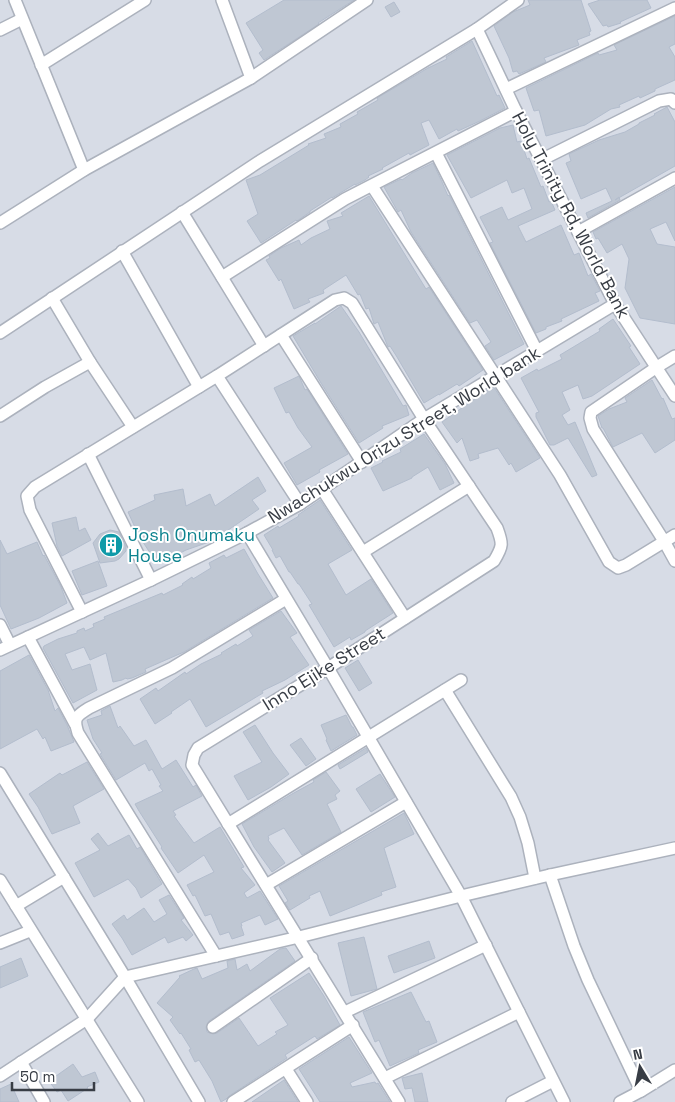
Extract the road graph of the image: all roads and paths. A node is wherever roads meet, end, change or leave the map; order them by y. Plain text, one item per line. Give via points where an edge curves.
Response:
1 (15, 0) edge
2 (145, 0) edge
3 (222, 0) edge
4 (368, 0) edge
5 (518, 0) edge
6 (675, 8) edge
7 (22, 19) junction
8 (477, 29) junction
9 (0, 30) edge
10 (41, 65) junction
11 (251, 78) junction
12 (506, 89) junction
13 (675, 102) edge
14 (516, 111) junction
15 (436, 153) junction
16 (541, 160) junction
17 (84, 170) junction
18 (675, 178) edge
19 (372, 186) junction
20 (182, 212) junction
21 (0, 223) edge
22 (578, 232) junction
23 (122, 251) junction
24 (222, 277) junction
25 (52, 298) junction
26 (614, 304) junction
27 (0, 333) edge
28 (281, 335) junction
29 (264, 346) junction
30 (537, 351) junction
31 (675, 356) edge
32 (90, 362) junction
33 (656, 367) junction
34 (217, 376) junction
35 (496, 376) junction
36 (199, 387) junction
37 (675, 396) edge
38 (0, 416) edge
39 (424, 419) junction
40 (133, 427) junction
41 (88, 454) junction
42 (362, 462) junction
43 (469, 486) junction
44 (322, 489) junction
45 (300, 504) junction
46 (247, 533) junction
47 (675, 534) edge
48 (664, 541) junction
49 (363, 552) junction
50 (675, 562) edge
51 (151, 580) junction
52 (286, 599) junction
53 (82, 612) junction
54 (405, 618) junction
55 (0, 625) edge
56 (28, 637) junction
57 (5, 648) edge
58 (328, 668) junction
59 (461, 680) dead end
60 (446, 690) junction
61 (75, 724) junction
62 (368, 737) junction
63 (0, 773) edge
64 (406, 802) junction
65 (228, 824) junction
66 (675, 848) edge
67 (550, 875) junction
68 (64, 877) junction
69 (535, 878) junction
70 (0, 880) edge
71 (266, 885) junction
72 (461, 896) junction
73 (16, 906) junction
74 (30, 930) junction
75 (299, 937) junction
76 (0, 943) edge
77 (486, 945) junction
78 (216, 956) junction
79 (312, 958) junction
80 (125, 977) junction
81 (345, 1012) junction
82 (519, 1012) junction
83 (87, 1019) junction
84 (353, 1025) junction
85 (213, 1027) dead end
86 (21, 1062) junction
87 (286, 1069) junction
88 (675, 1070) edge
89 (0, 1076) edge
90 (385, 1078) junction
91 (553, 1081) junction
92 (641, 1091) junction
93 (44, 1102) edge
94 (138, 1102) edge
95 (199, 1102) edge
96 (233, 1102) edge
97 (307, 1102) edge
98 (399, 1102) edge
99 (512, 1102) edge
100 (564, 1102) edge
101 (620, 1102) edge

1 - 7 street
2 - 10 street
3 - 11 street
4 - 11 street
5 - 8 street
6 - 12 street
7 - 9 street
7 - 10 street
8 - 12 street, Holy Trinity Rd, World Bank
8 - 20 street
10 - 17 street
11 - 17 street
12 - 14 street, Holy Trinity Rd, World Bank
13 - 16 street via 671,99 659,101
14 - 15 street
14 - 16 street, Holy Trinity Rd, World Bank
15 - 19 street
15 - 30 street
16 - 22 street, Holy Trinity Rd, World Bank
17 - 21 street
18 - 22 street
19 - 24 street via 344,199
19 - 35 street
20 - 23 street
20 - 24 street
22 - 26 street, Holy Trinity Rd, World Bank
23 - 25 street
23 - 36 street
24 - 29 street
25 - 27 street
25 - 32 street
26 - 30 street, Nwachukwu Orizu Street, World bank
26 - 33 street, Holy Trinity Rd, World Bank
28 - 29 street
28 - 39 street, Inno Ejike Street via 335,300 344,298 352,303
28 - 42 street
29 - 34 street
30 - 35 street, Nwachukwu Orizu Street, World bank
31 - 33 street
32 - 38 street
32 - 40 street
33 - 37 street, Holy Trinity Rd, World Bank
33 - 48 street via 591,412 590,418 593,429
34 - 36 street
34 - 45 street
35 - 39 street, Nwachukwu Orizu Street, World bank
35 - 48 street via 560,474 609,562 618,568 626,565
36 - 40 street
39 - 42 street, Nwachukwu Orizu Street, World bank
39 - 43 street, Inno Ejike Street
40 - 41 street
41 - 51 street
41 - 53 street via 34,487 27,496 30,510
42 - 44 street, Nwachukwu Orizu Street, World bank
43 - 49 street
43 - 54 street, Inno Ejike Street via 497,528 502,548 494,561
44 - 45 street, Nwachukwu Orizu Street, World bank
44 - 49 street
45 - 46 street, Nwachukwu Orizu Street, World bank
46 - 51 street, Nwachukwu Orizu Street, World bank
46 - 52 street
47 - 48 street
48 - 50 street
49 - 54 street
51 - 53 street, Nwachukwu Orizu Street, World bank
52 - 58 street
52 - 61 street via 172,668 89,708 78,715
53 - 56 street, Nwachukwu Orizu Street, World bank
54 - 58 street, Inno Ejike Street
55 - 57 street
56 - 57 street, Nwachukwu Orizu Street, World bank
56 - 61 street
58 - 62 street
58 - 65 street, Inno Ejike Street via 198,748 192,764
59 - 60 street
60 - 62 street
60 - 69 street via 511,797 528,843
61 - 78 street
62 - 64 street
62 - 65 street
63 - 68 street
64 - 71 street
64 - 72 street
65 - 71 street, Inno Ejike Street
66 - 67 street
67 - 69 street
67 - 92 street via 588,980
68 - 73 street
68 - 80 street
69 - 72 street
70 - 73 street
71 - 75 street, Inno Ejike Street
72 - 75 street
72 - 77 street
73 - 74 street
74 - 76 street
74 - 83 street
75 - 78 street
75 - 79 street, Inno Ejike Street
77 - 81 street
77 - 82 street
78 - 80 street
79 - 81 street, Inno Ejike Street
79 - 85 street
80 - 83 street
80 - 95 street
81 - 84 street, Inno Ejike Street
82 - 90 street
82 - 91 street
83 - 86 street
83 - 94 street
84 - 87 street
84 - 90 street, Inno Ejike Street
86 - 89 street
86 - 93 street
87 - 96 street
87 - 97 street
88 - 92 street
90 - 98 street, Inno Ejike Street
91 - 99 street
91 - 100 street
92 - 101 street

